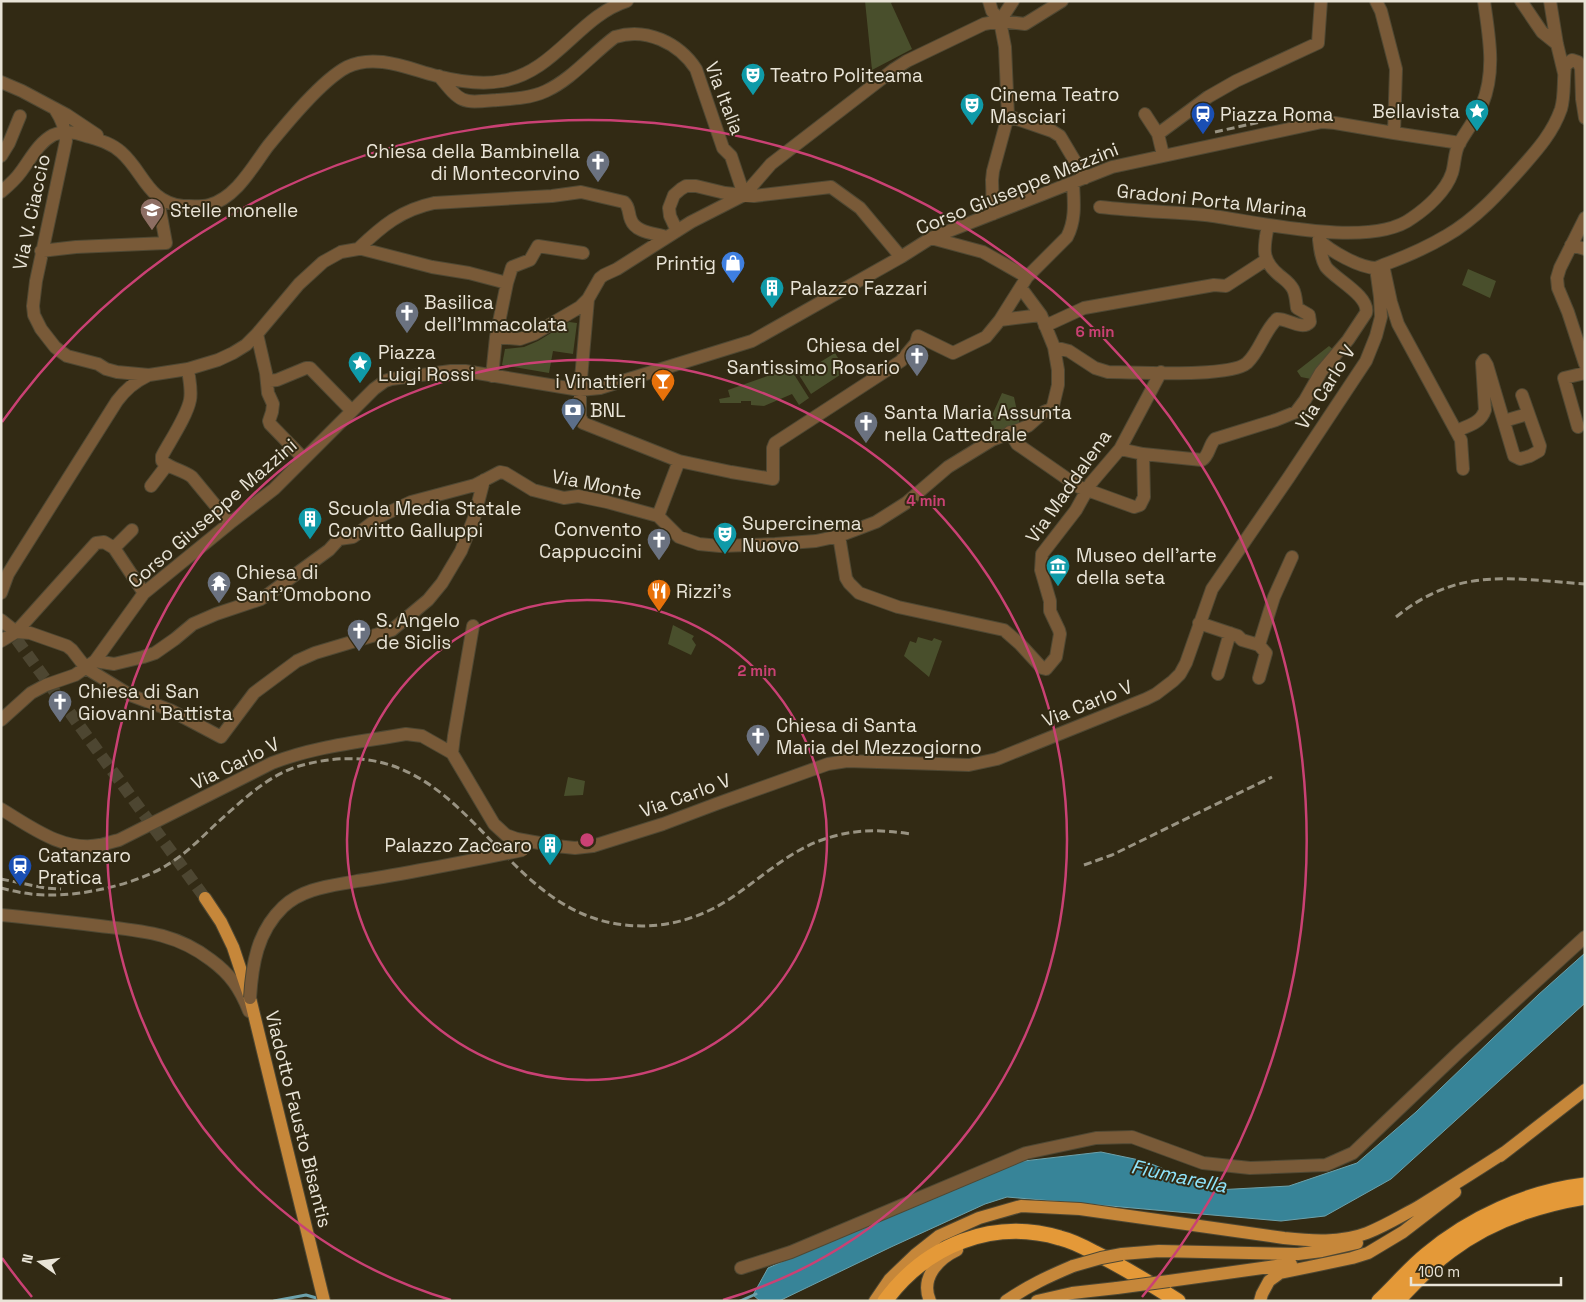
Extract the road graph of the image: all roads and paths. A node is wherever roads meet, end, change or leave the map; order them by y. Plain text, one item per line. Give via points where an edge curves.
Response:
1 (628, 1) edge
2 (989, 1) edge
3 (1013, 1) edge
4 (1062, 1) edge
5 (1321, 1) edge
6 (1376, 1) edge
7 (1484, 1) edge
8 (1521, 1) edge
9 (1550, 1) edge
10 (1000, 21) junction
11 (1556, 44) junction
12 (1564, 73) junction
13 (439, 76) junction
14 (1, 82) edge
15 (55, 109) junction
16 (1145, 114) dead end
17 (20, 116) dead end
18 (1008, 116) junction
19 (1585, 118) edge
20 (65, 132) junction
21 (1158, 134) junction
22 (1394, 134) junction
23 (108, 143) junction
24 (1460, 143) junction
25 (1163, 155) junction
26 (1, 156) edge
27 (1085, 178) junction
28 (1072, 183) junction
29 (1, 192) edge
30 (744, 195) junction
31 (725, 199) junction
32 (162, 200) junction
33 (1100, 207) dead end
34 (993, 214) junction
35 (1585, 218) edge
36 (1268, 225) junction
37 (671, 234) junction
38 (1320, 236) junction
39 (932, 238) junction
40 (1572, 245) junction
41 (358, 249) junction
42 (1585, 249) edge
43 (41, 251) junction
44 (582, 253) dead end
45 (901, 257) junction
46 (1266, 260) junction
47 (1379, 266) junction
48 (507, 283) junction
49 (1024, 283) junction
50 (588, 299) junction
51 (1000, 320) junction
52 (1043, 321) junction
53 (257, 334) junction
54 (496, 338) junction
55 (1054, 347) junction
56 (1585, 364) edge
57 (188, 369) junction
58 (1160, 372) junction
59 (1585, 373) edge
60 (149, 375) junction
61 (492, 376) junction
62 (267, 381) junction
63 (580, 390) junction
64 (1522, 395) dead end
65 (352, 411) junction
66 (1528, 414) junction
67 (1504, 422) junction
68 (1578, 428) dead end
69 (1456, 431) junction
70 (1010, 432) junction
71 (1120, 449) junction
72 (1143, 454) junction
73 (304, 459) junction
74 (679, 461) junction
75 (167, 465) junction
76 (1463, 469) dead end
77 (484, 480) junction
78 (151, 486) dead end
79 (1086, 490) junction
80 (658, 516) junction
81 (230, 523) junction
82 (132, 530) dead end
83 (839, 536) junction
84 (114, 548) junction
85 (1292, 557) dead end
86 (1, 593) edge
87 (144, 593) junction
88 (1, 620) edge
89 (1199, 624) junction
90 (474, 626) dead end
91 (16, 632) junction
92 (1230, 633) junction
93 (1, 641) edge
94 (1258, 644) junction
95 (91, 664) junction
96 (1218, 674) dead end
97 (1259, 678) dead end
98 (1, 720) edge
99 (452, 753) junction
100 (1, 809) edge
101 (556, 846) junction
102 (205, 898) tunnel mouth
103 (1, 915) edge
104 (1585, 937) edge
105 (250, 998) junction
106 (257, 1030) junction
107 (1585, 1090) edge
108 (1505, 1152) junction
109 (1585, 1185) edge
110 (1442, 1193) junction
111 (1585, 1197) edge
112 (1403, 1232) junction
113 (741, 1268) dead end
114 (324, 1301) edge
115 (874, 1301) edge
116 (885, 1301) edge
117 (930, 1301) edge
118 (1006, 1301) edge
119 (1036, 1301) edge
120 (1166, 1301) edge
121 (1178, 1301) edge
122 (1260, 1301) edge
123 (1379, 1301) edge
124 (1397, 1301) edge

1 - 13 street via 602,13 553,56 519,77 488,82
2 - 10 street
3 - 10 street
4 - 10 street via 1025,24
5 - 21 street via 1318,43 1236,81 1208,97
6 - 22 street via 1396,69
7 - 24 street, Gradoni Porta Marina via 1491,54 1490,78 1482,105
8 - 11 street via 1542,32
9 - 11 street
10 - 18 street
10 - 30 street via 984,24 893,70 771,164
11 - 12 street
12 - 19 street via 1569,62 1575,61 1580,65
12 - 47 street via 1561,109 1553,126 1504,188 1447,236 1413,254
13 - 30 street, Via Italia via 455,96 464,101 528,97 563,81 615,37 624,34 652,36 676,48 696,70 723,148 731,156
13 - 32 street via 382,62 348,67 294,115 246,178 228,195 211,205 201,206 176,205
14 - 15 street
15 - 20 street
15 - 23 street
16 - 21 street
17 - 26 street
18 - 27 street via 1060,136
18 - 34 street via 992,180
20 - 23 street
20 - 29 street via 44,141 20,174
20 - 43 street, Via V. Ciaccio via 66,141
21 - 25 street
22 - 24 street, Corso Giuseppe Mazzini
22 - 25 street, Corso Giuseppe Mazzini via 1322,122
23 - 32 street via 125,156 149,189
24 - 38 street, Gradoni Porta Marina via 1453,171 1445,186 1412,219 1379,231
25 - 27 street, Corso Giuseppe Mazzini via 1112,167
27 - 28 street, Corso Giuseppe Mazzini
28 - 34 street, Corso Giuseppe Mazzini
28 - 49 street via 1074,213 1070,230
30 - 31 street
30 - 45 street via 831,187 860,208
31 - 37 street
31 - 37 street via 692,186 681,188 668,208
32 - 43 street via 159,206 166,243
33 - 36 street, Gradoni Porta Marina via 1206,215
34 - 39 street, Corso Giuseppe Mazzini
35 - 40 street
36 - 38 street, Gradoni Porta Marina
36 - 46 street via 1264,249
37 - 41 street via 636,228 624,202 581,192 426,204 380,228
37 - 50 street via 604,275
38 - 47 street via 1325,246 1344,257
38 - 72 street via 1321,254 1326,266 1367,308 1296,412 1215,439 1202,460
39 - 45 street, Corso Giuseppe Mazzini
39 - 49 street via 983,252
40 - 42 street
40 - 56 street via 1557,278 1558,288
41 - 48 street
41 - 53 street, Via V. Ciaccio via 341,252 323,262 299,284
43 - 60 street, Via V. Ciaccio via 34,315 55,347 67,356 106,369
44 - 48 street via 539,246 530,260 512,267
45 - 63 street, Corso Giuseppe Mazzini via 752,341 600,388
46 - 52 street via 1226,286 1214,285 1084,308
46 - 58 street via 1290,284 1297,308 1310,317 1309,324 1303,326 1277,318 1252,358 1235,370
47 - 69 street via 1398,324
47 - 89 street, Via Carlo V via 1381,317 1366,361 1219,577
48 - 54 street
49 - 51 street
49 - 52 street
50 - 54 street via 572,313 534,334 520,339
50 - 63 street
51 - 52 street
51 - 74 street via 980,341 952,353 918,336 901,361 775,443 774,478
52 - 55 street
53 - 57 street, Via V. Ciaccio via 233,353
53 - 62 street
54 - 61 street
55 - 58 street via 1069,351 1104,371
55 - 70 street via 1058,385 1053,406 1028,426
57 - 60 street, Via V. Ciaccio
57 - 75 street via 190,401 162,456
58 - 71 street, Via Maddalena
59 - 68 street via 1564,378
60 - 86 street via 134,382 117,401 8,574
61 - 63 street, Corso Giuseppe Mazzini
61 - 65 street, Corso Giuseppe Mazzini via 451,371 391,379 379,384
62 - 65 street via 310,368
62 - 73 street via 273,404 270,424
63 - 74 street via 580,420 586,426
64 - 66 street
65 - 73 street, Corso Giuseppe Mazzini
66 - 67 street
66 - 67 street via 1540,446 1539,451 1530,456 1520,459 1514,456
67 - 69 street via 1484,360 1484,416
69 - 76 street via 1461,440
70 - 79 street via 1017,444
70 - 83 street via 948,467 906,503 876,522
71 - 72 street
71 - 79 street, Via Maddalena
72 - 79 street via 1144,497 1139,506 1133,507
73 - 81 street, Corso Giuseppe Mazzini via 274,489
74 - 80 street
75 - 78 street
75 - 81 street via 192,477
77 - 80 street, Via Monte via 496,472 505,473 533,490 564,498 578,496 607,502
77 - 95 street via 468,488 411,502 381,516 353,538 340,539 260,599 193,624 155,652 114,664
77 - 95 street via 461,550 428,600 392,630 306,657 254,693 222,737 170,710 132,696
79 - 83 street, Via Maddalena via 1076,510 1041,557 1050,611 1060,634 1056,658 1045,669 1004,630 898,607 854,590 846,578
80 - 83 street, Via Monte via 679,537 700,544 775,544
81 - 87 street, Corso Giuseppe Mazzini
82 - 84 street
84 - 87 street
84 - 91 street via 104,542 94,544
85 - 94 street
87 - 95 street, Corso Giuseppe Mazzini
88 - 91 street
89 - 92 street
89 - 101 street, Via Carlo V via 1180,674 1164,688 1140,702 997,759 969,765 838,762 593,846
90 - 99 street
91 - 93 street
91 - 95 street via 67,646
92 - 94 street
92 - 96 street
94 - 97 street via 1266,653
95 - 98 street, Corso Giuseppe Mazzini via 75,675 31,693
99 - 100 street, Via Carlo V via 422,736 406,734 306,751 272,763 119,840 99,845 72,844 47,837
99 - 101 street, Via Carlo V via 499,830 517,839
101 - 105 street, bridge via 325,887 302,894 283,906 261,939 252,967
102 - 105 main road, Viadotto Fausto Bisantis via 221,922
103 - 106 street via 155,933 187,943 226,972 237,985
104 - 113 street via 1353,1153 1326,1165 1250,1168 1203,1163 1132,1137 1096,1138 1026,1153 791,1252
105 - 106 main road, Viadotto Fausto Bisantis
106 - 114 main road, Viadotto Fausto Bisantis
107 - 108 main road
108 - 110 main road
108 - 112 main road
109 - 123 highway via 1564,1187 1528,1198 1475,1222 1425,1256
110 - 115 main road via 1367,1233 1309,1241 1080,1209 1021,1206 979,1218 940,1236 890,1278
110 - 118 main road, bridge via 1388,1231 1357,1243 1288,1254 1159,1251 1122,1254 1043,1278
111 - 124 highway via 1533,1209 1488,1228 1451,1250
112 - 119 main road, bridge via 1336,1256 1072,1293
112 - 122 main road via 1368,1253 1280,1273 1269,1282
116 - 121 highway via 913,1271 955,1243 980,1235 1023,1232 1050,1235 1076,1243
117 - 120 main road via 927,1290 929,1276 947,1255 984,1241 1008,1239 1062,1245

